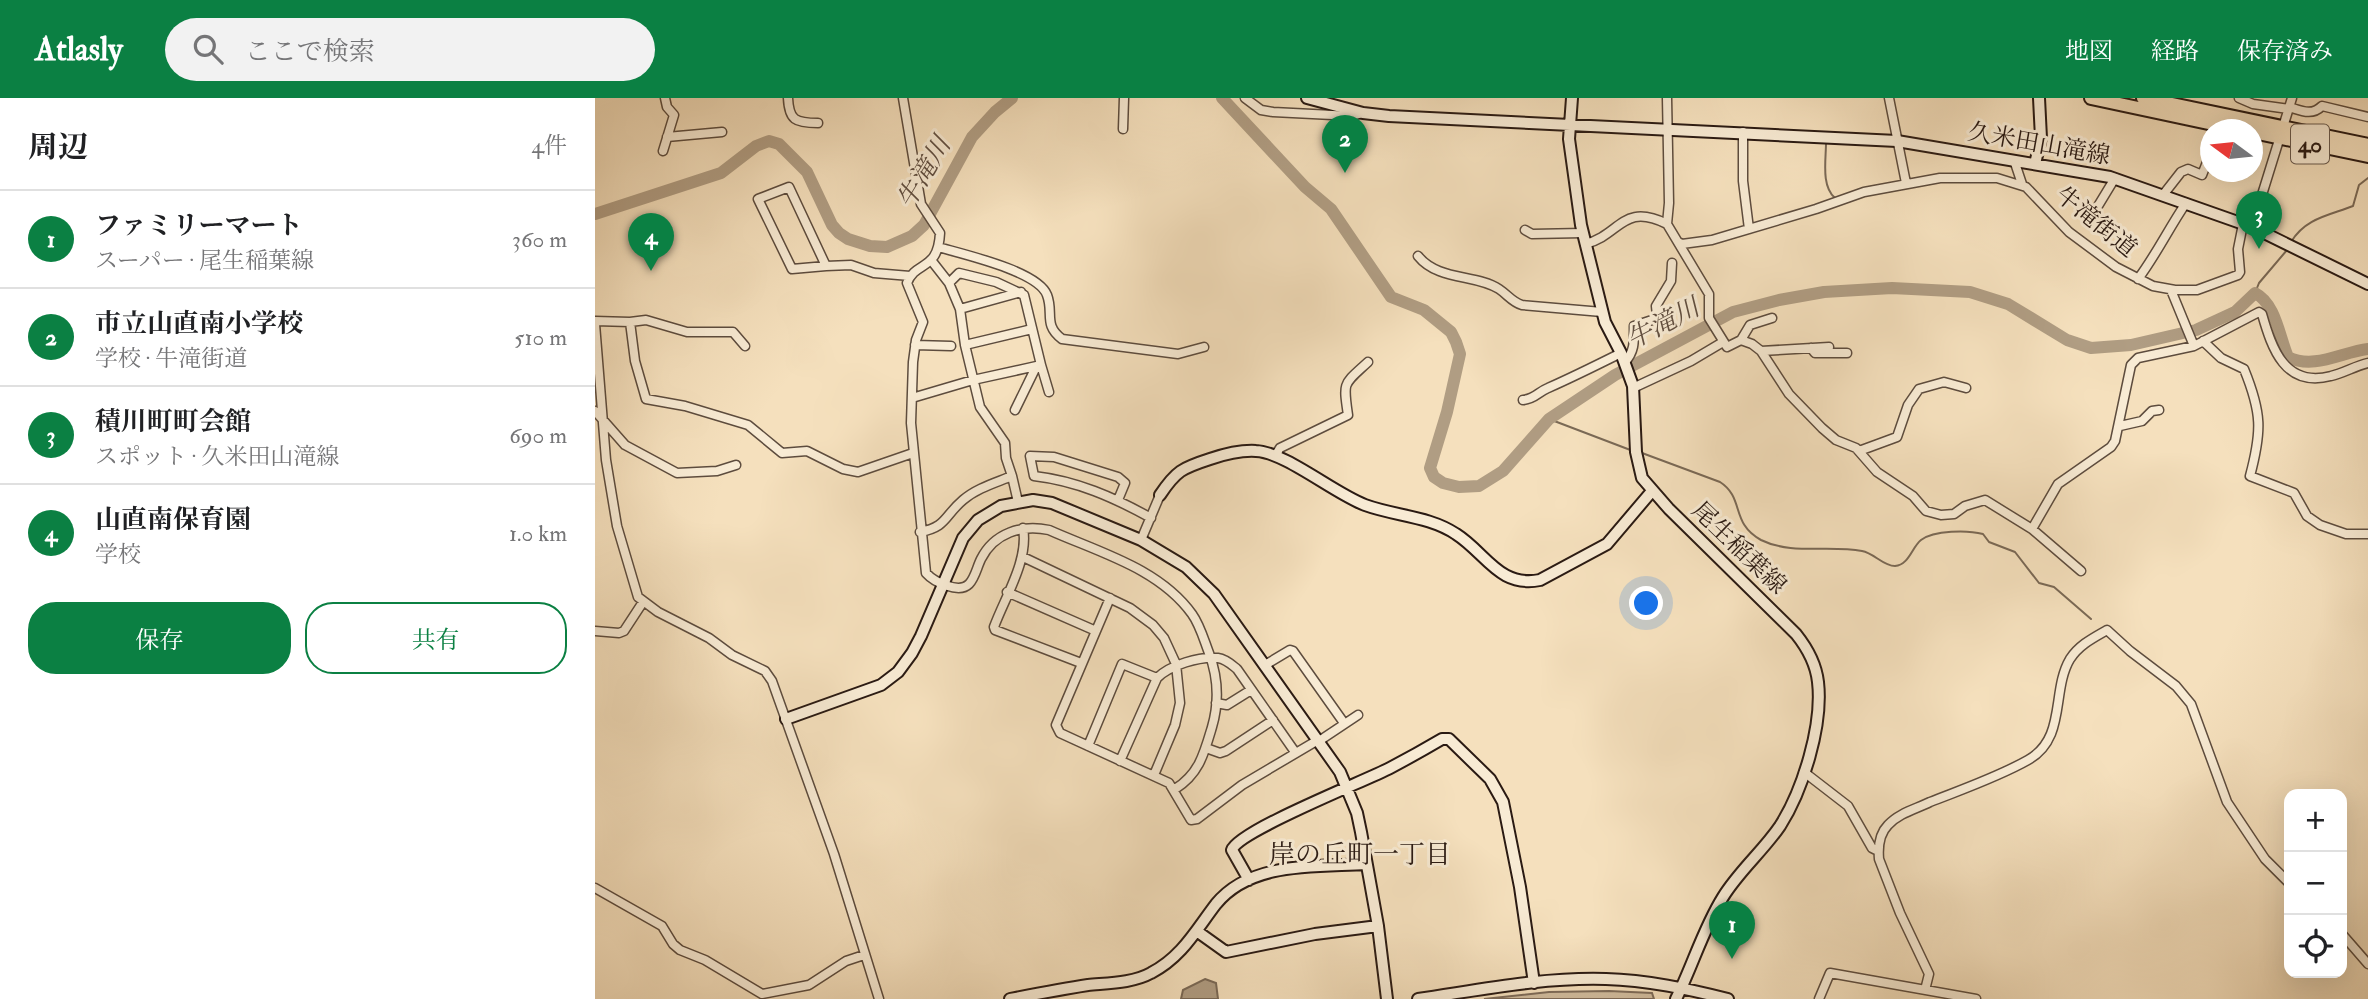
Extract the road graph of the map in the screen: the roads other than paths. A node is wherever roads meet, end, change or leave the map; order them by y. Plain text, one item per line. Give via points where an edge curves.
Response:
1 (665, 98) edge
2 (788, 98) edge
3 (903, 98) edge
4 (1124, 98) edge
5 (1245, 98) edge
6 (1307, 98) edge
7 (1572, 98) edge
8 (1667, 98) edge
9 (1889, 98) edge
10 (2039, 98) edge
11 (2091, 98) edge
12 (2143, 98) edge
13 (2239, 98) edge
14 (2290, 105) edge
15 (1325, 109) junction
16 (2368, 117) edge
17 (2200, 123) edge
18 (818, 124) dead end
19 (1569, 125) junction
20 (1669, 128) junction
21 (1123, 129) dead end
22 (722, 132) dead end
23 (1744, 132) junction
24 (2263, 132) edge
25 (2281, 133) junction
26 (667, 137) junction
27 (1897, 141) junction
28 (2368, 145) edge
29 (663, 150) dead end
30 (2368, 156) edge
31 (2014, 160) junction
32 (2035, 164) junction
33 (2200, 174) edge
34 (2115, 178) junction
35 (1906, 183) junction
36 (2022, 184) junction
37 (2163, 195) junction
38 (2186, 203) junction
39 (2098, 206) dead end
40 (1667, 224) junction
41 (2247, 226) junction
42 (1749, 229) junction
43 (1525, 230) dead end
44 (1584, 238) junction
45 (1678, 242) junction
46 (938, 247) junction
47 (1418, 256) dead end
48 (931, 260) junction
49 (1672, 263) dead end
50 (826, 267) junction
51 (910, 276) junction
52 (2139, 279) junction
53 (949, 282) junction
54 (2368, 284) edge
55 (2171, 290) junction
56 (1021, 292) junction
57 (960, 309) junction
58 (1602, 312) junction
59 (1772, 318) dead end
60 (630, 322) junction
61 (595, 323) edge
62 (1032, 329) junction
63 (1741, 340) junction
64 (2203, 341) junction
65 (1723, 342) junction
66 (915, 345) junction
67 (965, 345) junction
68 (744, 346) dead end
69 (951, 346) dead end
70 (2194, 346) junction
71 (1203, 347) dead end
72 (1829, 347) dead end
73 (1811, 348) junction
74 (1761, 352) junction
75 (1847, 354) dead end
76 (1623, 357) junction
77 (1369, 362) dead end
78 (2368, 363) edge
79 (1041, 365) junction
80 (973, 380) junction
81 (1633, 387) junction
82 (1966, 388) dead end
83 (1049, 392) dead end
84 (912, 398) junction
85 (1523, 400) dead end
86 (1015, 410) dead end
87 (2159, 410) dead end
88 (595, 411) edge
89 (603, 420) junction
90 (2120, 426) junction
91 (1859, 451) junction
92 (913, 453) junction
93 (1275, 456) junction
94 (736, 465) dead end
95 (1012, 477) junction
96 (1652, 491) junction
97 (1160, 495) joint
98 (1118, 500) junction
99 (1018, 502) junction
100 (1151, 518) junction
101 (1023, 528) junction
102 (2032, 528) junction
103 (921, 532) junction
104 (2368, 534) edge
105 (1141, 540) junction
106 (1023, 558) junction
107 (2081, 571) dead end
108 (943, 582) junction
109 (1007, 592) junction
110 (1110, 598) junction
111 (643, 602) junction
112 (595, 631) edge
113 (1096, 631) junction
114 (1211, 659) junction
115 (1081, 663) junction
116 (1176, 664) junction
117 (1265, 665) junction
118 (1157, 678) junction
119 (1251, 690) junction
120 (1216, 703) junction
121 (1358, 715) dead end
122 (786, 719) junction
123 (1273, 720) junction
124 (1344, 723) junction
125 (1318, 740) junction
126 (1088, 746) junction
127 (1206, 748) junction
128 (1295, 752) junction
129 (1120, 761) junction
130 (1804, 772) junction
131 (1154, 775) junction
132 (1347, 788) junction
133 (1175, 789) junction
134 (1878, 850) junction
135 (1366, 864) junction
136 (2284, 878) edge
137 (1249, 880) junction
138 (595, 888) edge
139 (1378, 926) junction
140 (1198, 932) junction
141 (2347, 940) edge
142 (864, 955) dead end
143 (2368, 964) edge
144 (1534, 983) junction
145 (1681, 987) junction
146 (1925, 990) junction
147 (879, 999) edge
148 (1010, 999) edge
149 (1387, 999) edge
150 (1418, 999) edge
151 (1676, 999) edge
152 (1728, 999) edge
153 (1819, 999) edge
154 (1976, 999) edge

1 - 26 street via 674,115
2 - 18 street via 792,117
3 - 46 street via 921,204 938,229
4 - 21 street
5 - 15 street via 1266,111
6 - 15 street, 久米田山滝線
7 - 19 street, 尾生稲葉線
8 - 20 street
9 - 27 street
10 - 32 street via 2041,138
11 - 17 main road
12 - 25 main road, 40
13 - 14 street via 2253,104
14 - 16 street via 2311,113 2322,106
14 - 25 street
15 - 19 street, 久米田山滝線
19 - 20 street, 久米田山滝線
19 - 44 street, 尾生稲葉線
20 - 23 street, 久米田山滝線
20 - 40 street
22 - 26 street
23 - 27 street, 久米田山滝線
23 - 42 street via 1743,181
24 - 25 main road, 40
25 - 28 main road, 40
25 - 30 main road, 40
25 - 41 street
26 - 29 street
27 - 31 street, 久米田山滝線
27 - 35 street
31 - 32 street, 久米田山滝線
31 - 36 street
32 - 34 street, 久米田山滝線
33 - 37 street via 2188,169 2181,172
34 - 37 street, 久米田山滝線
34 - 39 street
35 - 36 street, 牛滝街道 via 1953,177
35 - 42 street, 牛滝街道
36 - 52 street, 牛滝街道 via 2061,225
37 - 38 street, 久米田山滝線
38 - 41 street, 久米田山滝線
38 - 52 street
40 - 44 street via 1643,215 1613,228 1598,241
40 - 45 street
41 - 54 street, 久米田山滝線
41 - 55 street, 牛滝街道 via 2238,249 2238,275 2206,288
42 - 45 street, 牛滝街道 via 1712,240
43 - 44 street
44 - 58 street, 尾生稲葉線
45 - 65 street via 1709,294 1709,318
46 - 48 street
46 - 71 street via 1034,280 1047,294 1051,328 1062,339 1178,354
47 - 58 street via 1431,269 1498,288 1515,303
48 - 51 street
48 - 53 street
49 - 76 street via 1671,281 1656,306 1657,316 1634,327 1635,346 1632,354
50 - 50 street via 792,269 758,199 789,187
50 - 51 street via 851,265 874,274
51 - 66 street via 907,283 923,322
52 - 55 street, 牛滝街道
53 - 56 street via 959,273
53 - 57 street
55 - 70 street
56 - 57 street
56 - 62 street
57 - 67 street
58 - 76 street, 尾生稲葉線
59 - 63 street via 1750,325
60 - 61 street
60 - 68 street via 646,320 687,332 733,332
60 - 92 street via 646,399 748,425 782,453 811,452 850,471
61 - 89 street
62 - 67 street
62 - 79 street
63 - 65 street via 1727,347
63 - 74 street
64 - 70 street
64 - 78 street via 2259,312 2275,353 2297,373 2326,377
64 - 104 street via 2221,358 2244,369 2255,397 2259,444 2250,476 2294,493 2307,516 2320,525 2346,534
65 - 81 street
66 - 69 street
66 - 84 street
67 - 80 street
70 - 90 street via 2133,362
72 - 73 street
73 - 74 street
73 - 75 street via 1815,353
74 - 91 street via 1809,416 1836,440
76 - 81 street, 尾生稲葉線
76 - 85 street
77 - 93 street via 1344,387 1348,415 1280,448
79 - 80 street
79 - 83 street
79 - 86 street
80 - 84 street
80 - 95 street via 980,407 1005,443
81 - 96 street, 尾生稲葉線 via 1638,468
82 - 91 street via 1944,382 1919,389 1896,437
84 - 92 street
87 - 90 street via 2142,421
88 - 89 street
89 - 94 street via 625,445 677,473
89 - 111 street via 617,526 634,587
90 - 102 street via 2111,447 2052,492
91 - 102 street via 1877,472 1926,510 1954,514 1985,500
92 - 103 street
93 - 96 street via 1364,505 1443,526 1506,577 1529,582 1607,544
93 - 97 street via 1258,450 1240,451 1190,466 1172,477
95 - 99 street
95 - 103 street via 986,485 936,529
96 - 130 street, 尾生稲葉線 via 1796,634 1809,654 1819,690
97 - 100 street
98 - 98 street via 1068,481 1034,476 1030,456 1054,457 1118,477 1125,482
98 - 100 street
99 - 105 street via 1052,503
99 - 108 street via 987,514 968,531
100 - 105 street
101 - 106 street
101 - 108 street via 993,542 963,588
101 - 114 street via 1049,530 1155,579 1192,615
102 - 107 street
103 - 108 street via 926,573
105 - 117 street via 1206,585
106 - 109 street
106 - 110 street
108 - 122 street via 912,653 898,672 881,685
109 - 113 street
109 - 115 street via 995,630
110 - 113 street
110 - 116 street via 1153,625
111 - 112 street via 624,631
111 - 122 street via 765,671
113 - 115 street
114 - 116 street
114 - 119 street via 1227,661
114 - 120 street
115 - 126 street via 1056,725 1060,733
116 - 118 street
116 - 131 street via 1180,703
117 - 124 street via 1293,651
117 - 125 street
118 - 126 street via 1122,664
118 - 129 street
119 - 120 street via 1227,705
119 - 123 street
120 - 127 street
121 - 124 street
122 - 147 street
123 - 127 street via 1226,751
123 - 128 street
124 - 125 street
125 - 128 street
125 - 132 street
126 - 129 street
127 - 133 street via 1190,780
128 - 133 street via 1197,819 1191,820
129 - 131 street
130 - 134 street via 1848,806
130 - 145 street, 尾生稲葉線 via 1781,823 1717,907
131 - 133 street
132 - 135 street via 1357,813
132 - 137 street via 1233,845
132 - 144 street via 1442,739 1449,739 1482,769 1498,790 1508,818
134 - 136 street via 1882,832 1898,816 2036,755 2052,734 2071,658 2107,630 2191,704 2227,802 2265,859
134 - 146 street via 1883,872 1929,974
135 - 137 street via 1276,871
135 - 139 street
137 - 140 street via 1219,901
138 - 142 street via 662,926 680,950 762,994 809,985
139 - 140 street via 1226,952
139 - 149 street
140 - 148 street via 1172,960 1143,977
141 - 143 street
144 - 145 street via 1605,979
144 - 150 street
145 - 151 street, 尾生稲葉線
145 - 152 street
146 - 153 street via 1830,973
146 - 154 street

